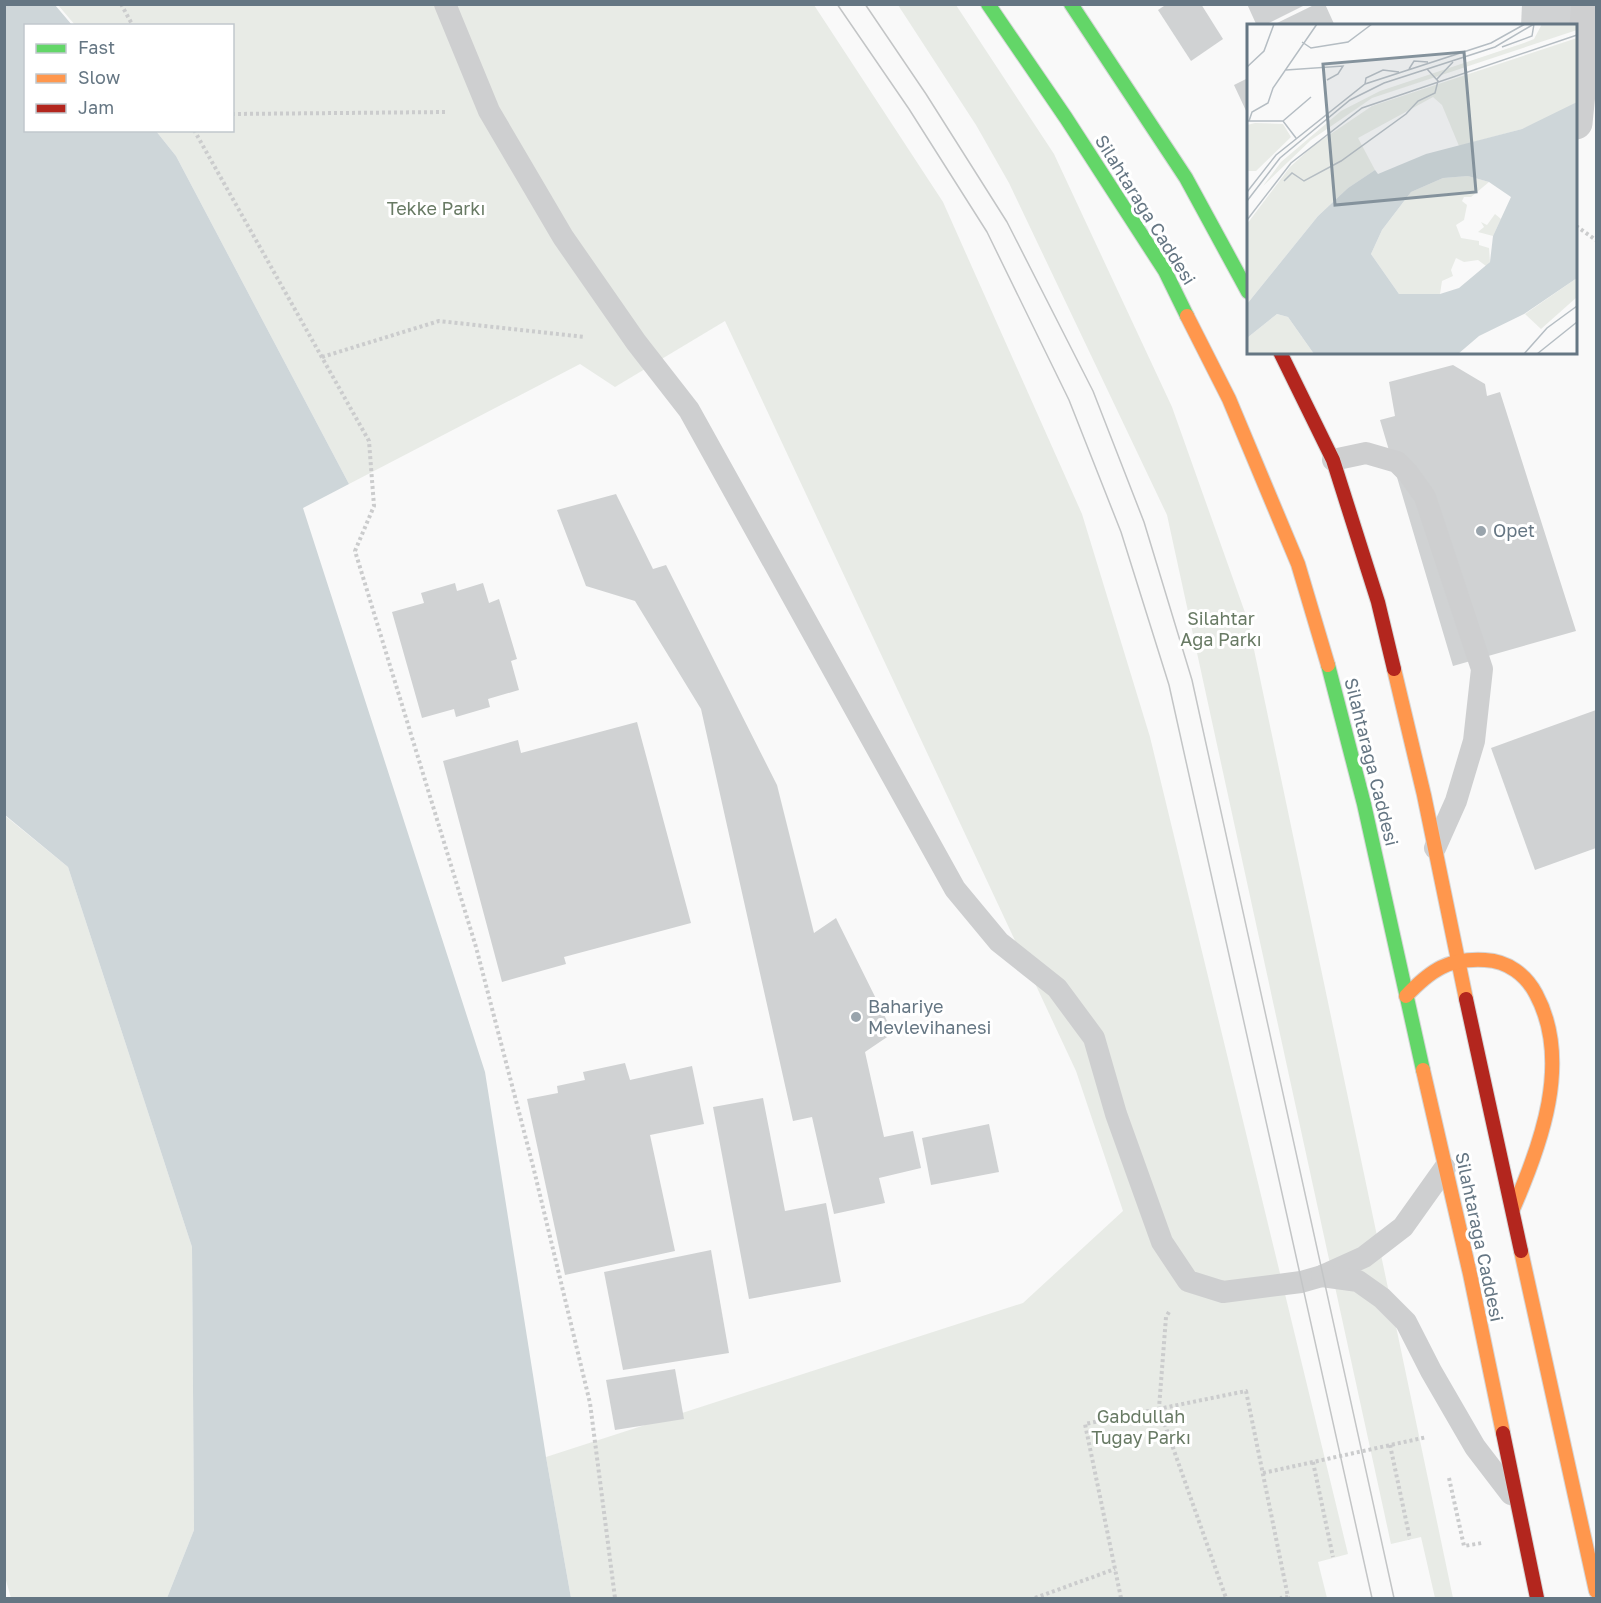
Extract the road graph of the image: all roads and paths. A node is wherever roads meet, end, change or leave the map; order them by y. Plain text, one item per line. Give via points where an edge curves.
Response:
1 (121, 4) edge
2 (445, 4) edge
3 (988, 4) edge
4 (1071, 4) edge
5 (1588, 4) edge
6 (132, 24) edge
7 (1577, 105) edge
8 (489, 111) junction
9 (234, 114) edge
10 (195, 132) edge
11 (1577, 227) edge
12 (1596, 240) edge
13 (1247, 290) edge
14 (636, 342) junction
15 (1281, 354) edge
16 (322, 357) junction
17 (1333, 460) junction
18 (1435, 848) junction
19 (1458, 962) junction
20 (1406, 996) junction
21 (1446, 1168) junction
22 (1513, 1209) junction
23 (1322, 1276) junction
24 (1188, 1281) junction
25 (1159, 1408) junction
26 (1430, 1436) dead end
27 (1390, 1445) junction
28 (1313, 1462) junction
29 (1447, 1468) dead end
30 (1263, 1473) junction
31 (1515, 1498) junction
32 (1523, 1534) junction
33 (1410, 1539) dead end
34 (1333, 1557) dead end
35 (1115, 1569) junction
36 (1596, 1591) edge
37 (615, 1599) edge
38 (1035, 1599) edge
39 (1121, 1599) edge
40 (1226, 1599) edge
41 (1281, 1599) edge
42 (1537, 1599) edge

1 - 6 path
2 - 8 lane
3 - 20 main road, Silahtarağa Caddesi via 1165,271 1239,421 1298,564 1325,656 1364,804
4 - 13 main road via 1186,178
5 - 7 street
8 - 9 path
8 - 14 lane via 563,237
10 - 16 path
11 - 12 path
14 - 16 path via 439,321
14 - 24 lane via 689,410 955,889 999,942 1056,988 1094,1038 1116,1114 1162,1242
15 - 17 main road
16 - 37 path via 369,441 374,506 355,551 476,947 533,1166 590,1404
17 - 18 main road via 1378,602
17 - 18 lane via 1366,453 1397,462 1408,473 1425,497 1482,669 1474,741 1456,801
18 - 19 main road
19 - 20 main road via 1428,974
19 - 22 main road
19 - 22 main road via 1475,959 1510,965 1528,980 1549,1027 1551,1081 1546,1116 1537,1152
20 - 21 main road, Silahtarağa Caddesi
21 - 23 lane via 1403,1227 1364,1257
21 - 31 main road, Silahtarağa Caddesi
22 - 36 main road
23 - 24 lane via 1223,1292
23 - 31 lane via 1358,1281 1406,1322 1475,1447
24 - 25 path via 1166,1317
25 - 30 path via 1246,1391
25 - 35 path via 1085,1424
25 - 40 path
26 - 27 path
27 - 28 path
27 - 33 path
28 - 30 path
28 - 34 path
29 - 32 path via 1464,1546
30 - 41 path via 1288,1597
31 - 32 main road, Silahtarağa Caddesi
32 - 42 main road, Silahtarağa Caddesi
35 - 38 path
35 - 39 path

